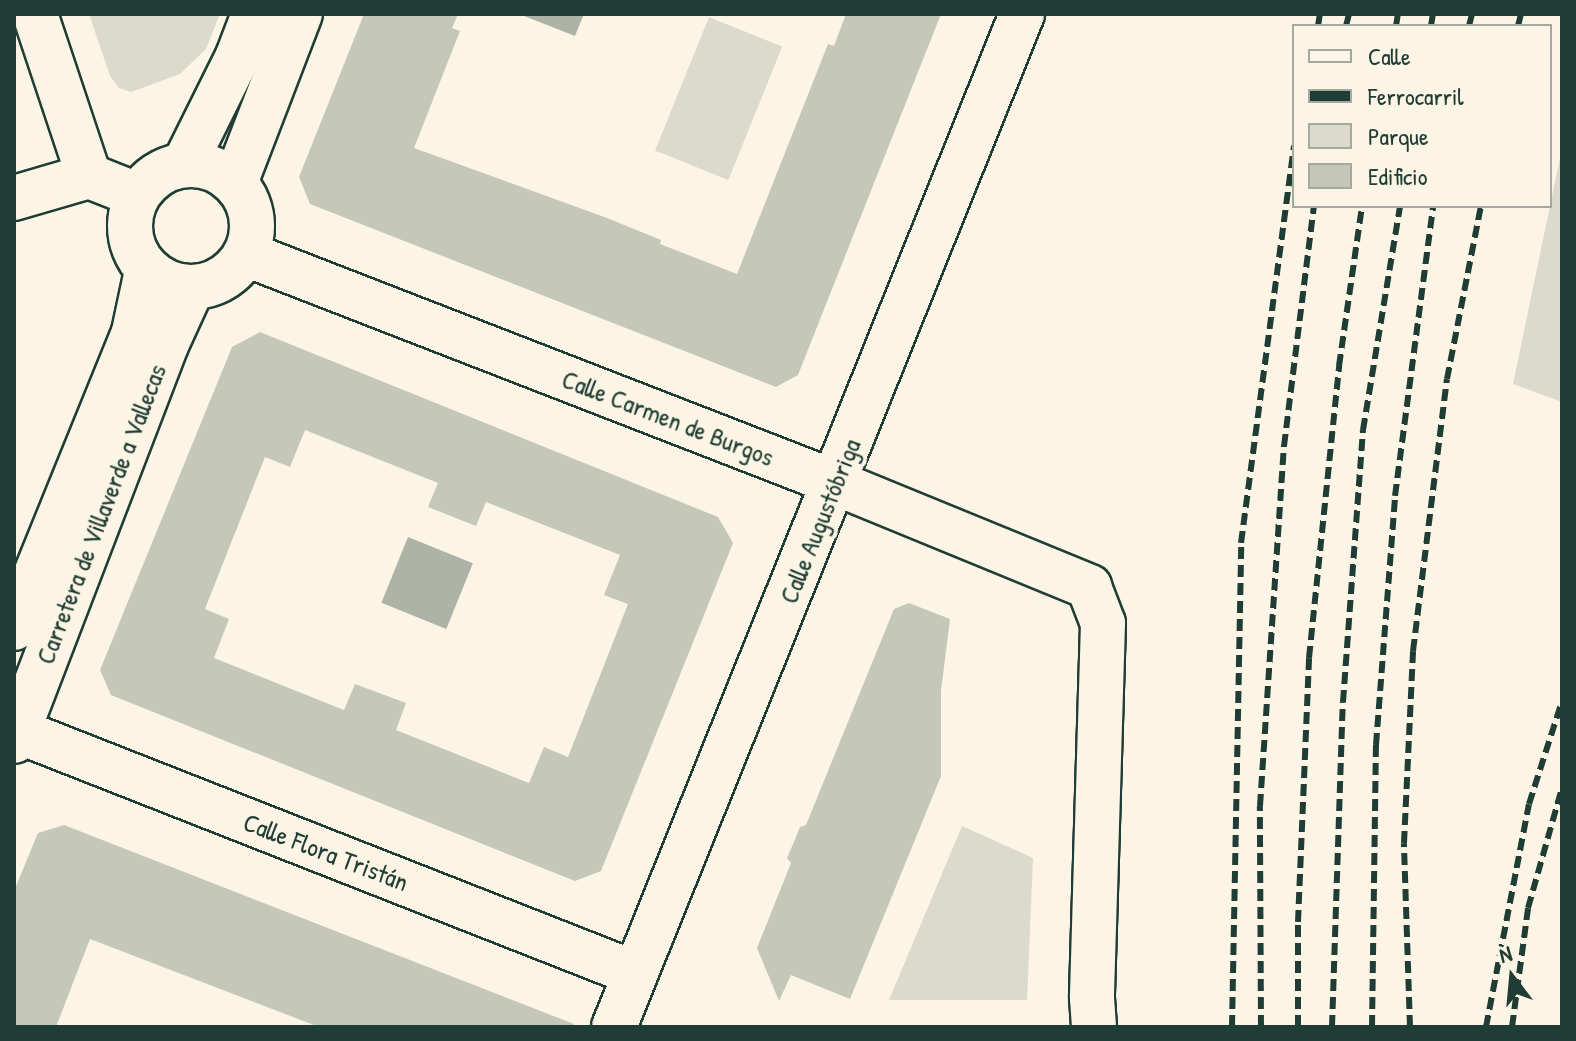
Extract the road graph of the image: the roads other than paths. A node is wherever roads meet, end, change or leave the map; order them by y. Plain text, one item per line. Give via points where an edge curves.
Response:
1 (35, 14) edge
2 (254, 14) edge
3 (300, 14) edge
4 (1022, 14) edge
5 (184, 165) junction
6 (89, 176) junction
7 (235, 183) junction
8 (137, 195) junction
9 (14, 198) edge
10 (246, 254) junction
11 (147, 271) junction
12 (192, 288) junction
13 (836, 483) junction
14 (14, 628) edge
15 (16, 736) edge
16 (634, 973) junction
17 (614, 1027) edge
18 (1094, 1027) edge

1 - 6 street
2 - 5 street
3 - 7 street
4 - 13 street, Calle Augustóbriga
5 - 7 street via 212,168
5 - 8 street via 157,174
6 - 8 street
6 - 9 street
7 - 10 street via 252,217
8 - 11 street via 129,234
10 - 12 street via 224,278
10 - 13 street, Calle Carmen de Burgos
11 - 12 street via 168,284
11 - 14 street, Carretera de Villaverde a Vallecas via 134,332
12 - 15 street, Carretera de Villaverde a Vallecas
13 - 16 street, Calle Augustóbriga
13 - 18 street, Calle Carmen de Burgos via 1089,587 1103,623
15 - 16 street, Calle Flora Tristán
16 - 17 street, Calle Augustóbriga

